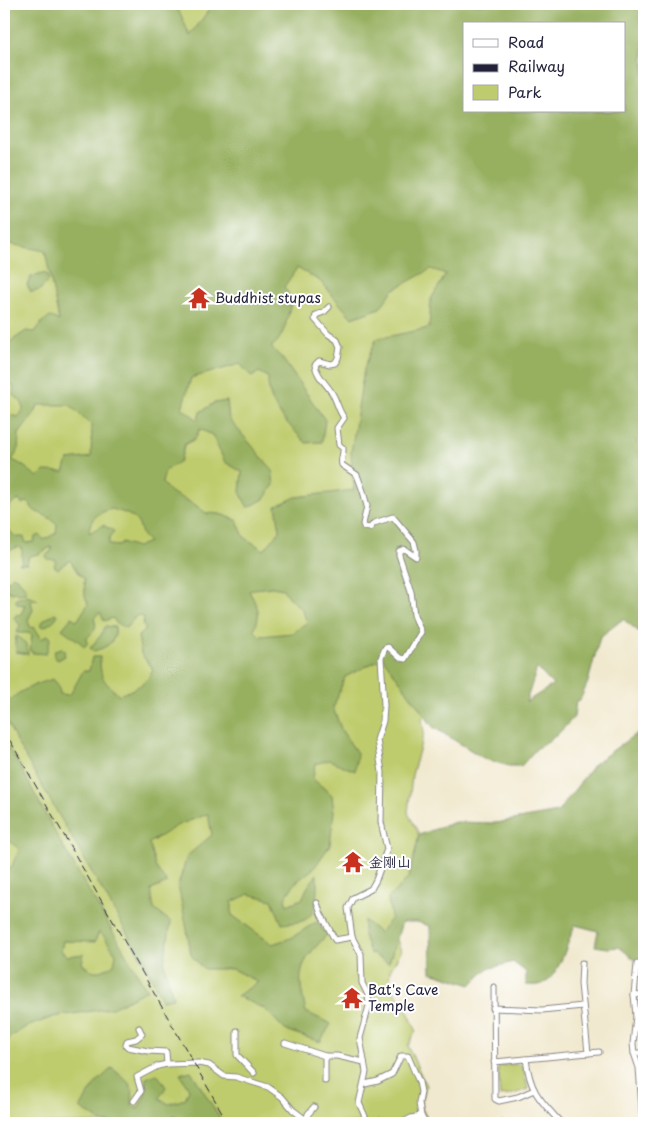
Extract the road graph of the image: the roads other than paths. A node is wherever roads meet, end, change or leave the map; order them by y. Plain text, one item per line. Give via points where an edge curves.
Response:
1 (329, 307) dead end
2 (317, 903) dead end
3 (352, 937) junction
4 (582, 963) dead end
5 (637, 964) dead end
6 (494, 987) dead end
7 (644, 994) edge
8 (634, 995) junction
9 (583, 1006) junction
10 (494, 1008) junction
11 (644, 1015) edge
12 (636, 1016) junction
13 (139, 1028) dead end
14 (237, 1031) dead end
15 (285, 1043) dead end
16 (599, 1052) dead end
17 (588, 1053) junction
18 (634, 1053) junction
19 (644, 1053) edge
20 (325, 1056) junction
21 (526, 1059) junction
22 (364, 1062) junction
23 (494, 1062) junction
24 (167, 1064) junction
25 (254, 1073) dead end
26 (325, 1081) dead end
27 (365, 1084) junction
28 (534, 1090) junction
29 (642, 1090) edge
30 (134, 1101) dead end
31 (314, 1107) dead end
32 (421, 1116) junction
33 (308, 1122) edge
34 (369, 1123) edge
35 (396, 1123) edge
36 (402, 1123) edge
37 (425, 1123) edge
38 (561, 1123) edge
39 (643, 1123) edge

1 - 3 street via 315,319 337,340 340,353 335,363 319,361 315,369 332,392 344,418 337,428 339,445 344,451 341,462 357,475 363,491 367,506 364,527 370,528 374,523 393,517 410,537 416,557 404,549 399,551 421,632 405,659 388,647 381,658 384,705 377,737 382,772 380,822 387,849 371,889 350,902
2 - 3 street via 335,940
3 - 22 street via 360,954 362,984 369,1001 360,1038
4 - 9 street
5 - 8 street
6 - 10 street
7 - 8 street
8 - 12 street
9 - 10 street via 542,1010
9 - 17 street
10 - 23 street
11 - 12 street
12 - 18 street
13 - 24 street via 142,1034 136,1040 127,1041 126,1045 148,1052 166,1052
14 - 25 street via 237,1055
15 - 20 street
16 - 17 street
17 - 21 street
18 - 19 street
18 - 29 street
20 - 22 street
20 - 26 street
21 - 23 street
21 - 28 street
22 - 27 street
23 - 28 street via 495,1098 499,1101
24 - 30 street via 137,1077 141,1091
24 - 33 street via 210,1065 224,1076 268,1087
27 - 32 street via 392,1074 401,1056 408,1056 419,1082
27 - 34 street via 359,1103
28 - 38 street
29 - 39 street
31 - 33 street via 308,1114
32 - 36 street
32 - 37 street
34 - 35 street via 380,1120

